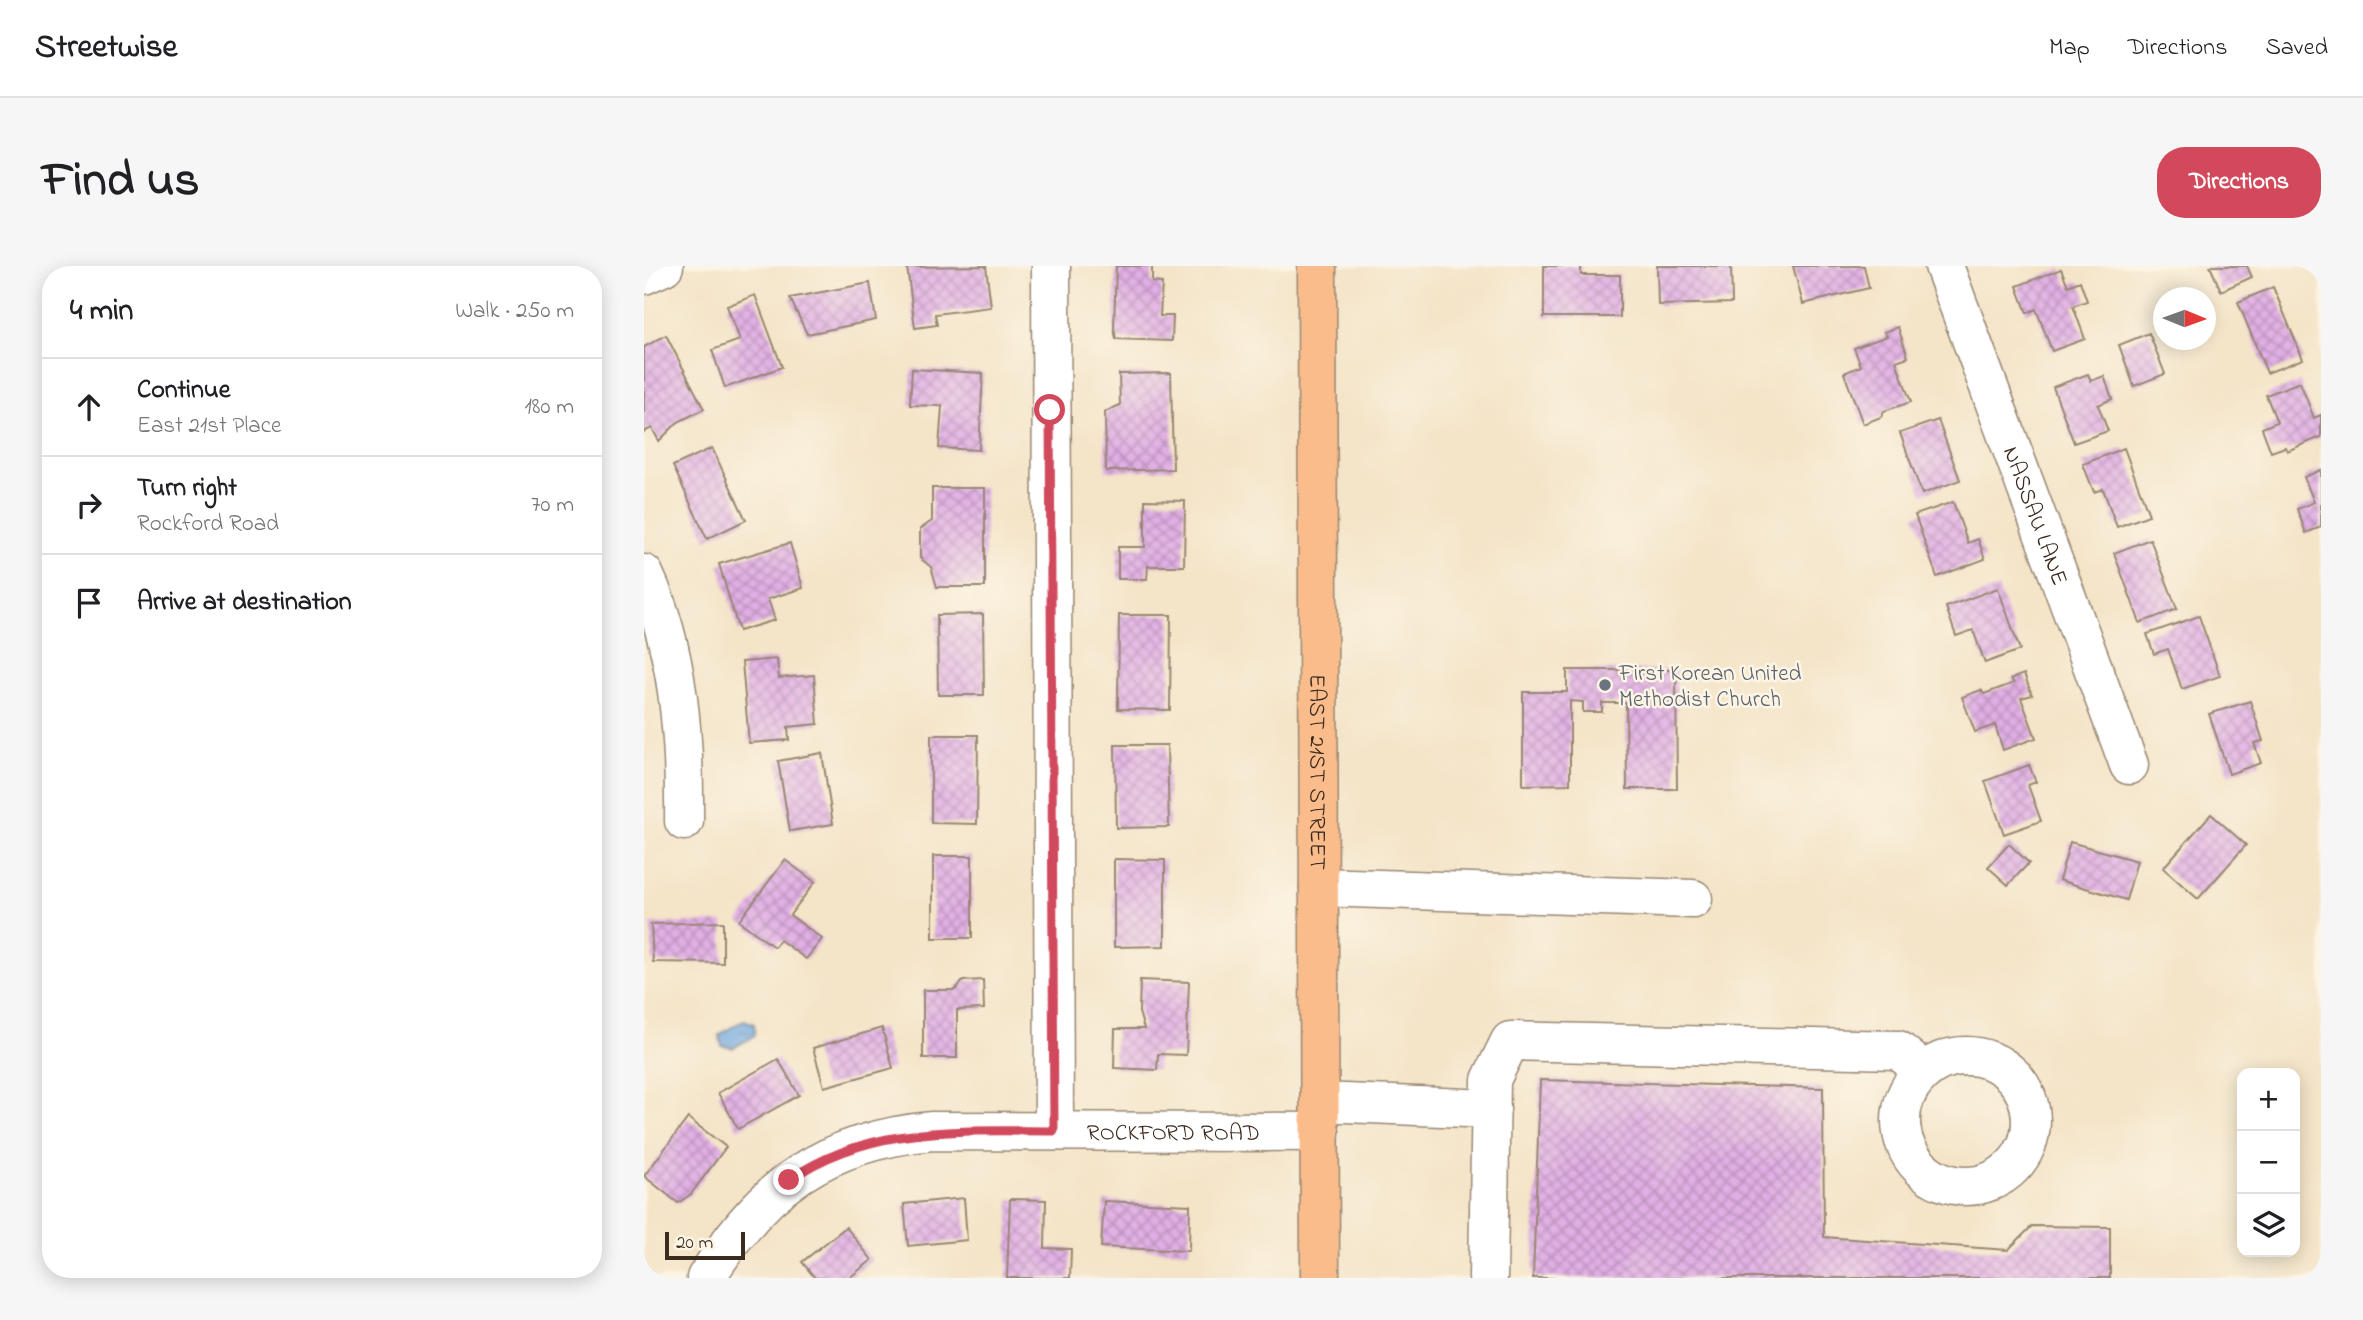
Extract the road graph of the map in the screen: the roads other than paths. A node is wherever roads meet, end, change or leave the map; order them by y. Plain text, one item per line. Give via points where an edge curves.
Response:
1 (664, 266) edge
2 (1051, 266) edge
3 (1317, 266) edge
4 (1944, 266) edge
5 (644, 275) edge
6 (644, 574) edge
7 (2129, 765) dead end
8 (684, 821) dead end
9 (1319, 887) junction
10 (1693, 899) dead end
11 (1924, 1071) dead end
12 (1491, 1109) junction
13 (1320, 1117) junction
14 (1054, 1131) junction
15 (706, 1278) edge
16 (1320, 1278) edge
17 (1488, 1278) edge

1 - 5 street
2 - 14 street
3 - 9 main road, EAST 21ST STREET
4 - 7 street, NASSAU LANE
6 - 8 street via 674,671 684,746
9 - 10 street
9 - 13 main road, EAST 21ST STREET
11 - 12 street via 1898,1050 1510,1041 1492,1080
12 - 13 street, ROCKFORD ROAD
12 - 17 street
13 - 14 street, ROCKFORD ROAD
13 - 16 main road, EAST 21ST STREET
14 - 15 street, ROCKFORD ROAD via 906,1133 845,1150 799,1173 760,1205 726,1243

